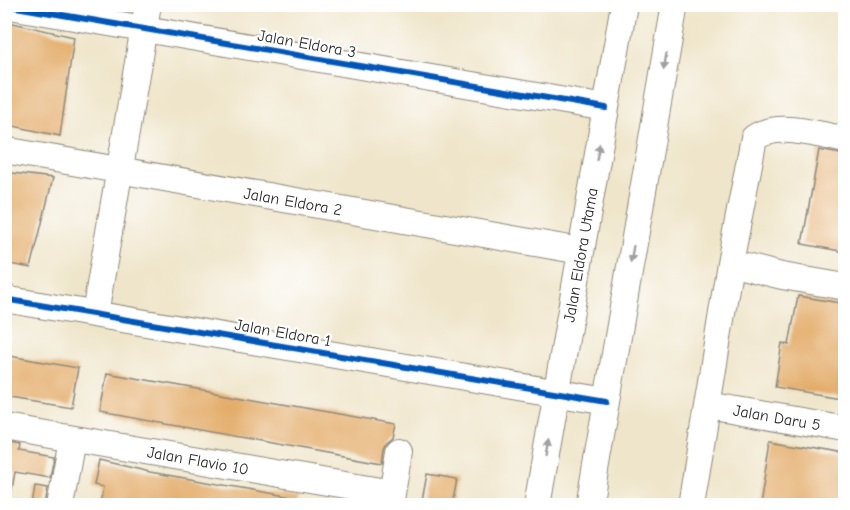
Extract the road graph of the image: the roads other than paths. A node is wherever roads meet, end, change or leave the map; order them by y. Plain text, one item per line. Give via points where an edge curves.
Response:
1 (624, 4) edge
2 (675, 4) edge
3 (4, 5) edge
4 (146, 17) edge
5 (606, 108) junction
6 (846, 140) edge
7 (4, 150) edge
8 (120, 170) junction
9 (581, 251) junction
10 (730, 263) junction
11 (846, 287) edge
12 (4, 299) edge
13 (95, 314) junction
14 (556, 393) junction
15 (607, 401) junction
16 (708, 405) junction
17 (4, 427) edge
18 (846, 429) edge
19 (72, 439) junction
20 (399, 450) dead end
21 (391, 499) edge
22 (60, 506) edge
23 (537, 506) edge
24 (589, 506) edge
25 (691, 506) edge

1 - 5 street, Jalan Eldora Utama
2 -> 15 street
3 - 4 street, Jalan Eldora 3
4 - 5 street, Jalan Eldora 3
4 - 8 street
9 -> 5 street, Jalan Eldora Utama
6 - 10 street via 774,129 754,138
7 - 8 street, Jalan Eldora 2
8 - 9 street, Jalan Eldora 2
8 - 13 street
9 - 14 street, Jalan Eldora Utama
10 - 11 street
10 - 16 street
12 - 13 street, Jalan Eldora 1
13 - 14 street, Jalan Eldora 1
14 - 15 street, Jalan Eldora 1
23 -> 14 street, Jalan Eldora Utama
15 - 24 street
16 - 18 street, Jalan Daru 5
16 - 25 street
17 - 19 street, Jalan Flavio 10
19 - 21 street, Jalan Flavio 10
19 - 22 street
20 - 21 street

